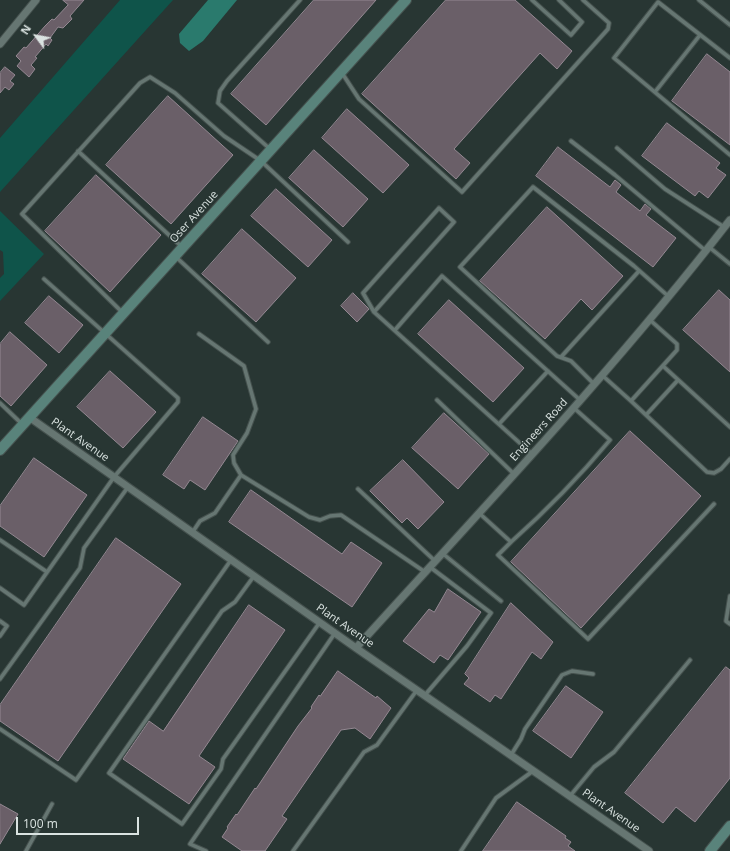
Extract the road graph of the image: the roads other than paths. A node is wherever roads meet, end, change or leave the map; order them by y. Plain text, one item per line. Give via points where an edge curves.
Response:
1 (36, 0) edge
2 (300, 0) edge
3 (406, 0) edge
4 (532, 0) edge
5 (559, 0) edge
6 (583, 0) edge
7 (699, 0) edge
8 (730, 25) edge
9 (700, 35) junction
10 (0, 44) edge
11 (730, 58) edge
12 (342, 72) junction
13 (655, 92) junction
14 (571, 141) dead end
15 (617, 148) dead end
16 (271, 150) junction
17 (78, 152) junction
18 (730, 155) edge
19 (261, 161) junction
20 (730, 220) edge
21 (724, 227) junction
22 (348, 242) dead end
23 (183, 248) junction
24 (707, 249) junction
25 (176, 256) junction
26 (730, 264) edge
27 (639, 271) junction
28 (44, 279) dead end
29 (669, 297) junction
30 (374, 312) junction
31 (124, 313) junction
32 (650, 320) junction
33 (395, 330) junction
34 (106, 333) junction
35 (199, 334) dead end
36 (268, 342) dead end
37 (561, 357) junction
38 (662, 366) junction
39 (548, 371) junction
40 (603, 376) junction
41 (678, 380) junction
42 (595, 385) junction
43 (437, 400) dead end
44 (580, 401) junction
45 (631, 401) junction
46 (0, 404) edge
47 (574, 408) junction
48 (646, 415) junction
49 (26, 421) junction
50 (499, 424) junction
51 (730, 427) edge
52 (0, 450) edge
53 (532, 454) junction
54 (730, 459) edge
55 (514, 474) junction
56 (240, 475) junction
57 (114, 477) junction
58 (128, 487) junction
59 (358, 489) dead end
60 (714, 504) dead end
61 (479, 513) junction
62 (192, 532) junction
63 (0, 540) edge
64 (511, 542) junction
65 (442, 553) junction
66 (231, 560) junction
67 (430, 567) junction
68 (47, 572) junction
69 (254, 576) junction
70 (0, 588) edge
71 (730, 596) edge
72 (501, 602) dead end
73 (0, 621) edge
74 (320, 622) junction
75 (730, 624) edge
76 (335, 633) junction
77 (0, 636) edge
78 (356, 648) junction
79 (690, 660) dead end
80 (593, 674) dead end
81 (0, 679) edge
82 (417, 690) junction
83 (424, 695) junction
84 (0, 730) edge
85 (511, 755) junction
86 (533, 771) junction
87 (570, 796) junction
88 (52, 804) dead end
89 (730, 826) edge
90 (712, 850) edge
91 (26, 851) edge
92 (206, 851) edge
93 (293, 851) edge
94 (461, 851) edge
95 (649, 851) edge

1 - 10 street
2 - 16 lane via 220,91 218,103
3 - 12 street, Oser Avenue
4 - 5 lane via 571,35 582,22
6 - 12 lane via 609,24 608,30 462,192 359,99
7 - 8 lane
9 - 11 lane
9 - 13 lane
9 - 13 lane via 658,2 614,58
12 - 16 street, Oser Avenue
13 - 18 lane
14 - 24 lane
15 - 21 lane via 665,189
16 - 19 street, Oser Avenue
17 - 19 lane via 140,83 150,77 175,93 224,136
17 - 23 lane
17 - 31 lane via 22,214
19 - 22 lane
19 - 23 street, Oser Avenue
20 - 21 street, Engineers Road
21 - 24 street, Engineers Road
23 - 25 street, Oser Avenue
24 - 26 lane
24 - 29 street, Engineers Road
25 - 31 street, Oser Avenue
25 - 36 lane
27 - 29 lane
27 - 37 lane
27 - 37 lane via 533,187 460,267
28 - 34 lane
29 - 32 street, Engineers Road
30 - 30 lane via 454,222 439,208 363,293
30 - 33 lane
31 - 34 street, Oser Avenue
32 - 38 lane via 678,348
32 - 40 street, Engineers Road
33 - 39 lane via 442,276
33 - 50 lane
34 - 49 street, Oser Avenue
34 - 57 lane via 178,398 176,405
35 - 56 lane via 244,366 256,409 247,433 233,455
37 - 42 lane via 571,361
38 - 41 lane
38 - 45 lane
39 - 44 lane
39 - 50 lane
40 - 42 street, Engineers Road
40 - 45 lane
41 - 48 lane
41 - 51 lane
42 - 44 street, Engineers Road
43 - 55 lane
44 - 47 street, Engineers Road
45 - 48 lane
46 - 49 lane
47 - 53 street, Engineers Road
47 - 64 lane via 610,440 582,473
48 - 54 lane via 707,472 714,473
49 - 52 street, Oser Avenue
49 - 57 street, Plant Avenue
50 - 53 lane
53 - 55 street, Engineers Road
55 - 61 street, Engineers Road
56 - 62 lane via 215,513 200,521
56 - 67 lane via 309,517 320,520 341,515
57 - 58 street, Plant Avenue
57 - 68 lane
58 - 62 street, Plant Avenue
58 - 81 lane via 84,548 80,568
59 - 67 lane
60 - 64 lane via 588,639 498,555
61 - 64 lane
61 - 65 street, Engineers Road
62 - 66 street, Plant Avenue
63 - 68 lane
65 - 67 street, Engineers Road
65 - 72 lane
66 - 69 street, Plant Avenue
66 - 84 lane via 76,780
67 - 78 street, Engineers Road
67 - 83 lane via 491,613 467,646
68 - 70 lane via 24,605
69 - 74 street, Plant Avenue
69 - 74 lane via 235,602 222,611 109,773 182,824 221,769 223,759
71 - 75 lane via 726,621
73 - 77 lane via 7,626
74 - 76 street, Plant Avenue
76 - 78 street, Plant Avenue
76 - 92 lane via 190,844
78 - 82 street, Plant Avenue
79 - 87 lane via 614,752 594,766
80 - 85 lane via 572,671 562,675 525,729
82 - 83 street, Plant Avenue
82 - 93 lane via 377,745 364,752
83 - 85 street, Plant Avenue
85 - 86 street, Plant Avenue
86 - 87 street, Plant Avenue
86 - 94 lane via 496,798
87 - 95 street, Plant Avenue
88 - 91 lane
89 - 90 street

